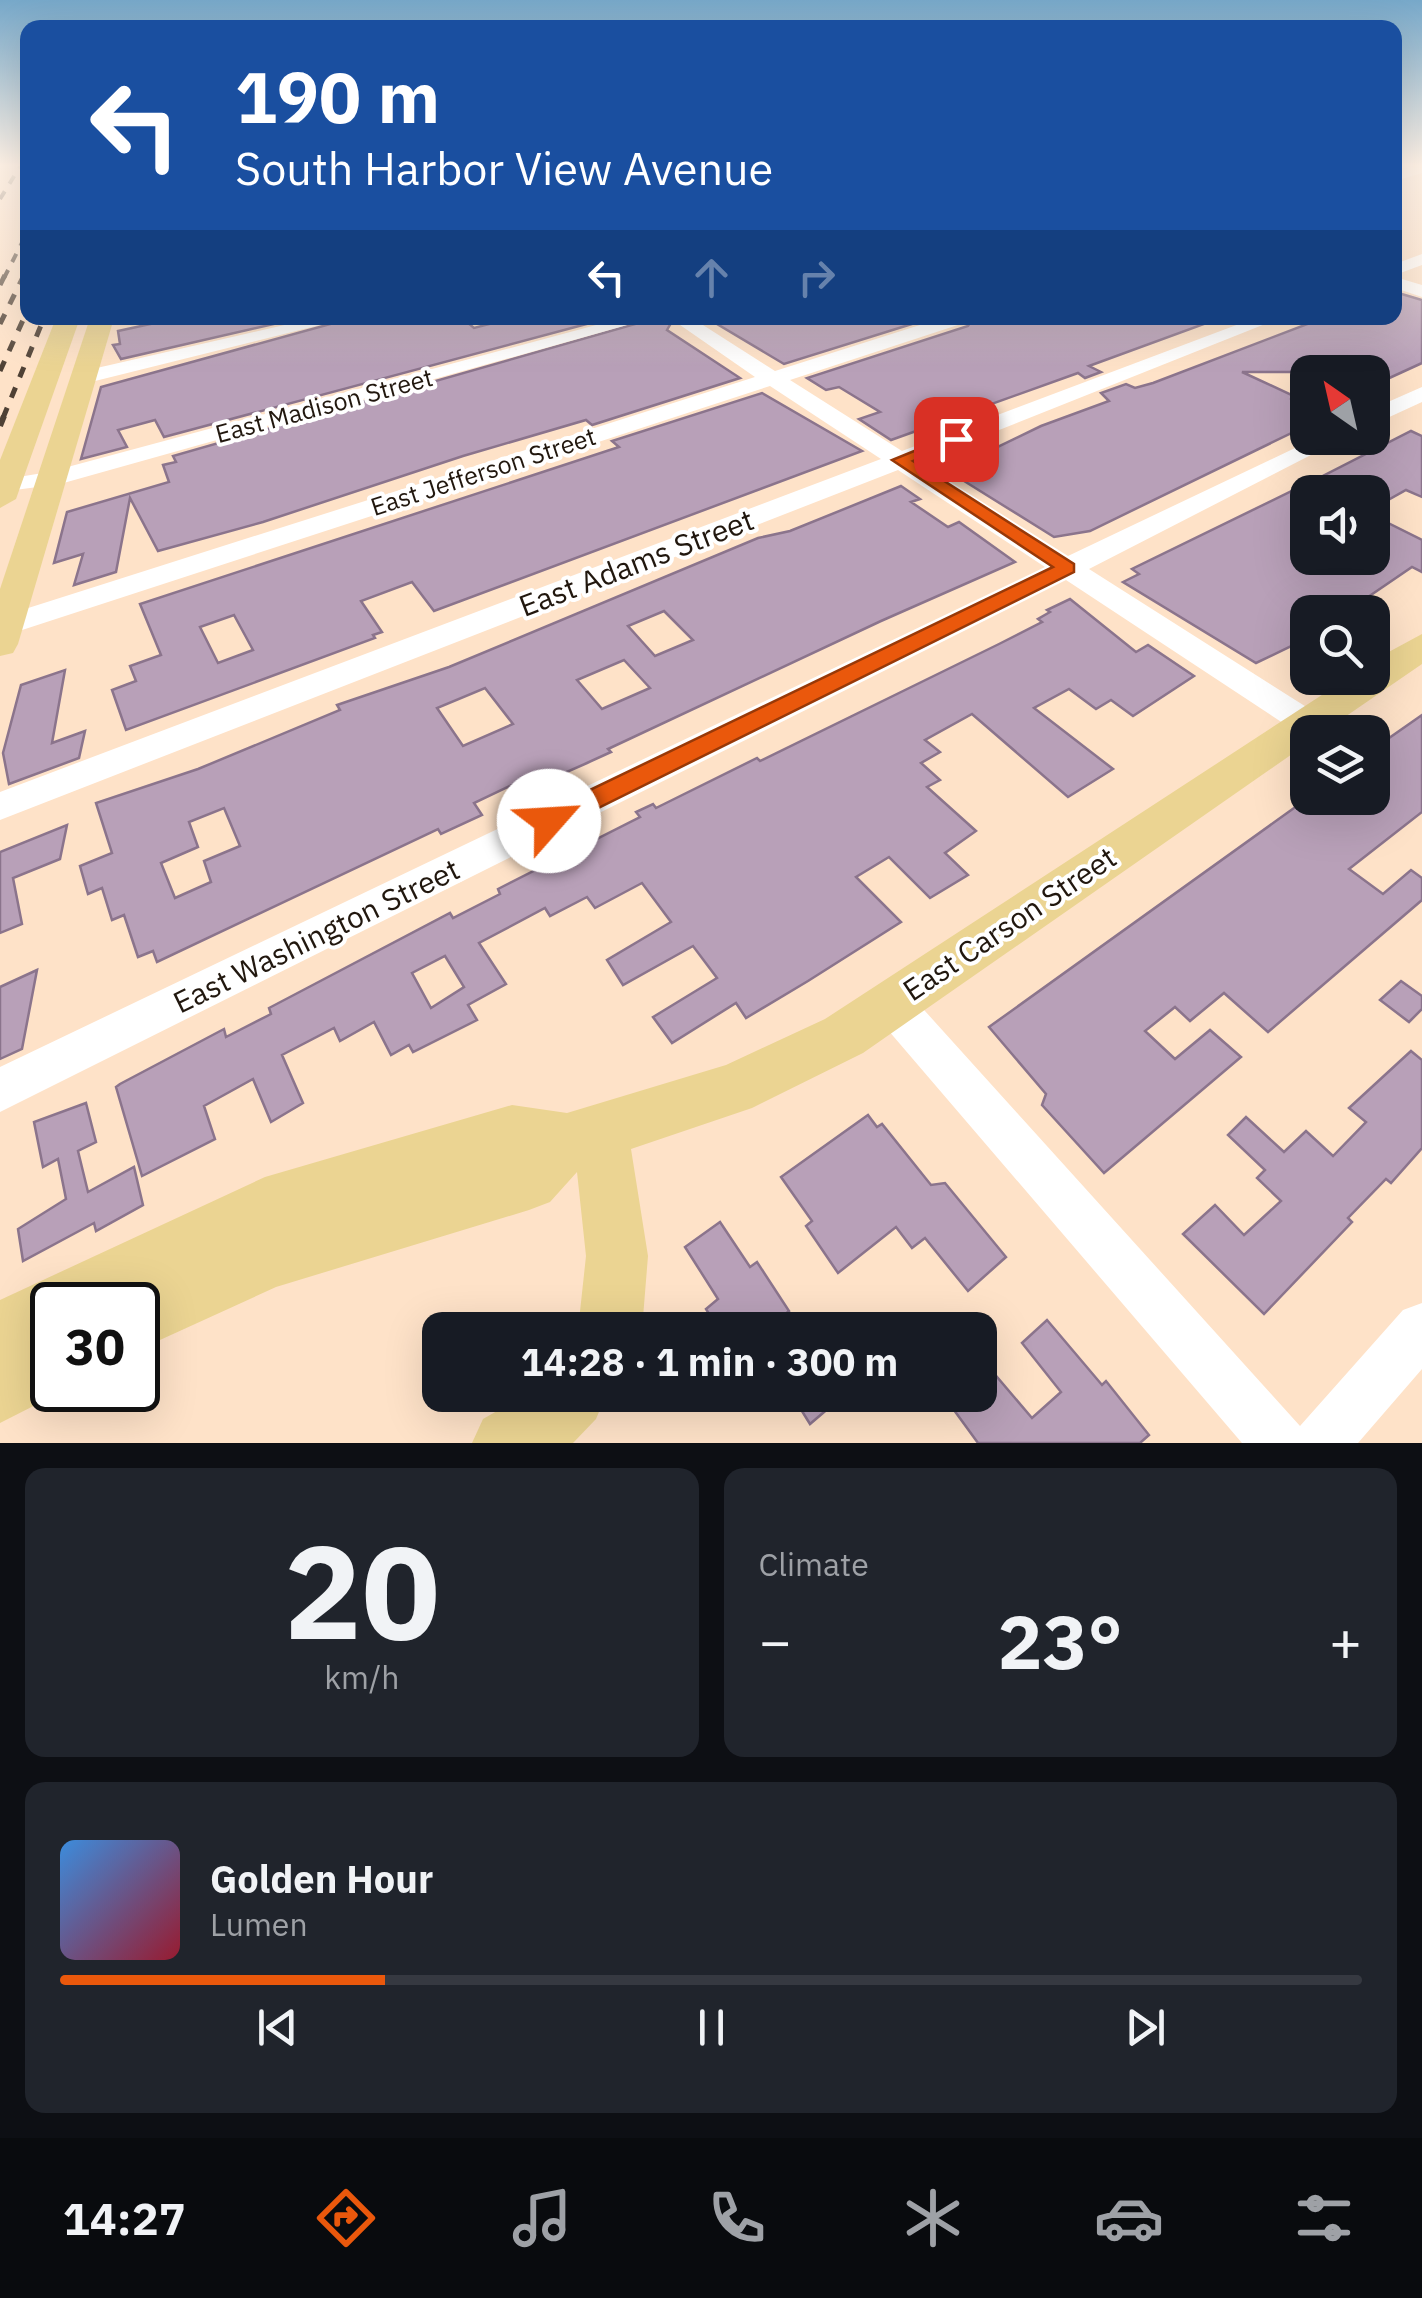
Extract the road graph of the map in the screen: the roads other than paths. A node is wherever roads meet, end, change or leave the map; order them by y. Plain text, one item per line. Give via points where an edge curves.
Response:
1 (65, 325) edge
2 (100, 325) edge
3 (308, 325) edge
4 (616, 325) edge
5 (690, 325) edge
6 (938, 325) edge
7 (1253, 325) edge
8 (83, 378) junction
9 (772, 378) junction
10 (1422, 394) edge
11 (1390, 409) edge
12 (1298, 455) edge
13 (900, 460) junction
14 (51, 479) junction
15 (2, 493) edge
16 (1067, 568) junction
17 (3, 635) edge
18 (1422, 646) edge
19 (1295, 715) edge
20 (1319, 715) edge
21 (1290, 734) edge
22 (0, 806) edge
23 (891, 1003) junction
24 (0, 1090) edge
25 (583, 1136) junction
26 (104, 1282) edge
27 (160, 1308) edge
28 (614, 1312) edge
29 (30, 1319) edge
30 (1422, 1329) edge
31 (0, 1335) edge
32 (30, 1374) edge
33 (0, 1390) edge
34 (556, 1412) edge
35 (507, 1443) edge
36 (1278, 1443) edge
37 (1322, 1443) edge

1 - 15 main road
2 - 8 main road
3 - 8 street
4 - 14 street, East Madison Street
5 - 9 street
6 - 9 street, East Jefferson Street
7 - 13 street, East Adams Street
8 - 14 main road
9 - 13 street
9 - 17 street, East Jefferson Street
10 - 11 street
12 - 16 street, East Washington Street
13 - 16 street
13 - 22 street, East Adams Street
14 - 15 street, East Madison Street
14 - 17 main road
16 - 19 street
16 - 24 street, East Washington Street
18 - 20 main road, East Carson Street
21 - 23 main road, East Carson Street
23 - 25 main road, East Carson Street via 794,1063 734,1089
23 - 36 street
25 - 26 main road, East Carson Street via 512,1133 265,1206
25 - 27 main road via 529,1181 269,1258
25 - 28 main road via 611,1195
29 - 31 main road, East Carson Street
30 - 37 street
32 - 33 main road
34 - 35 main road

